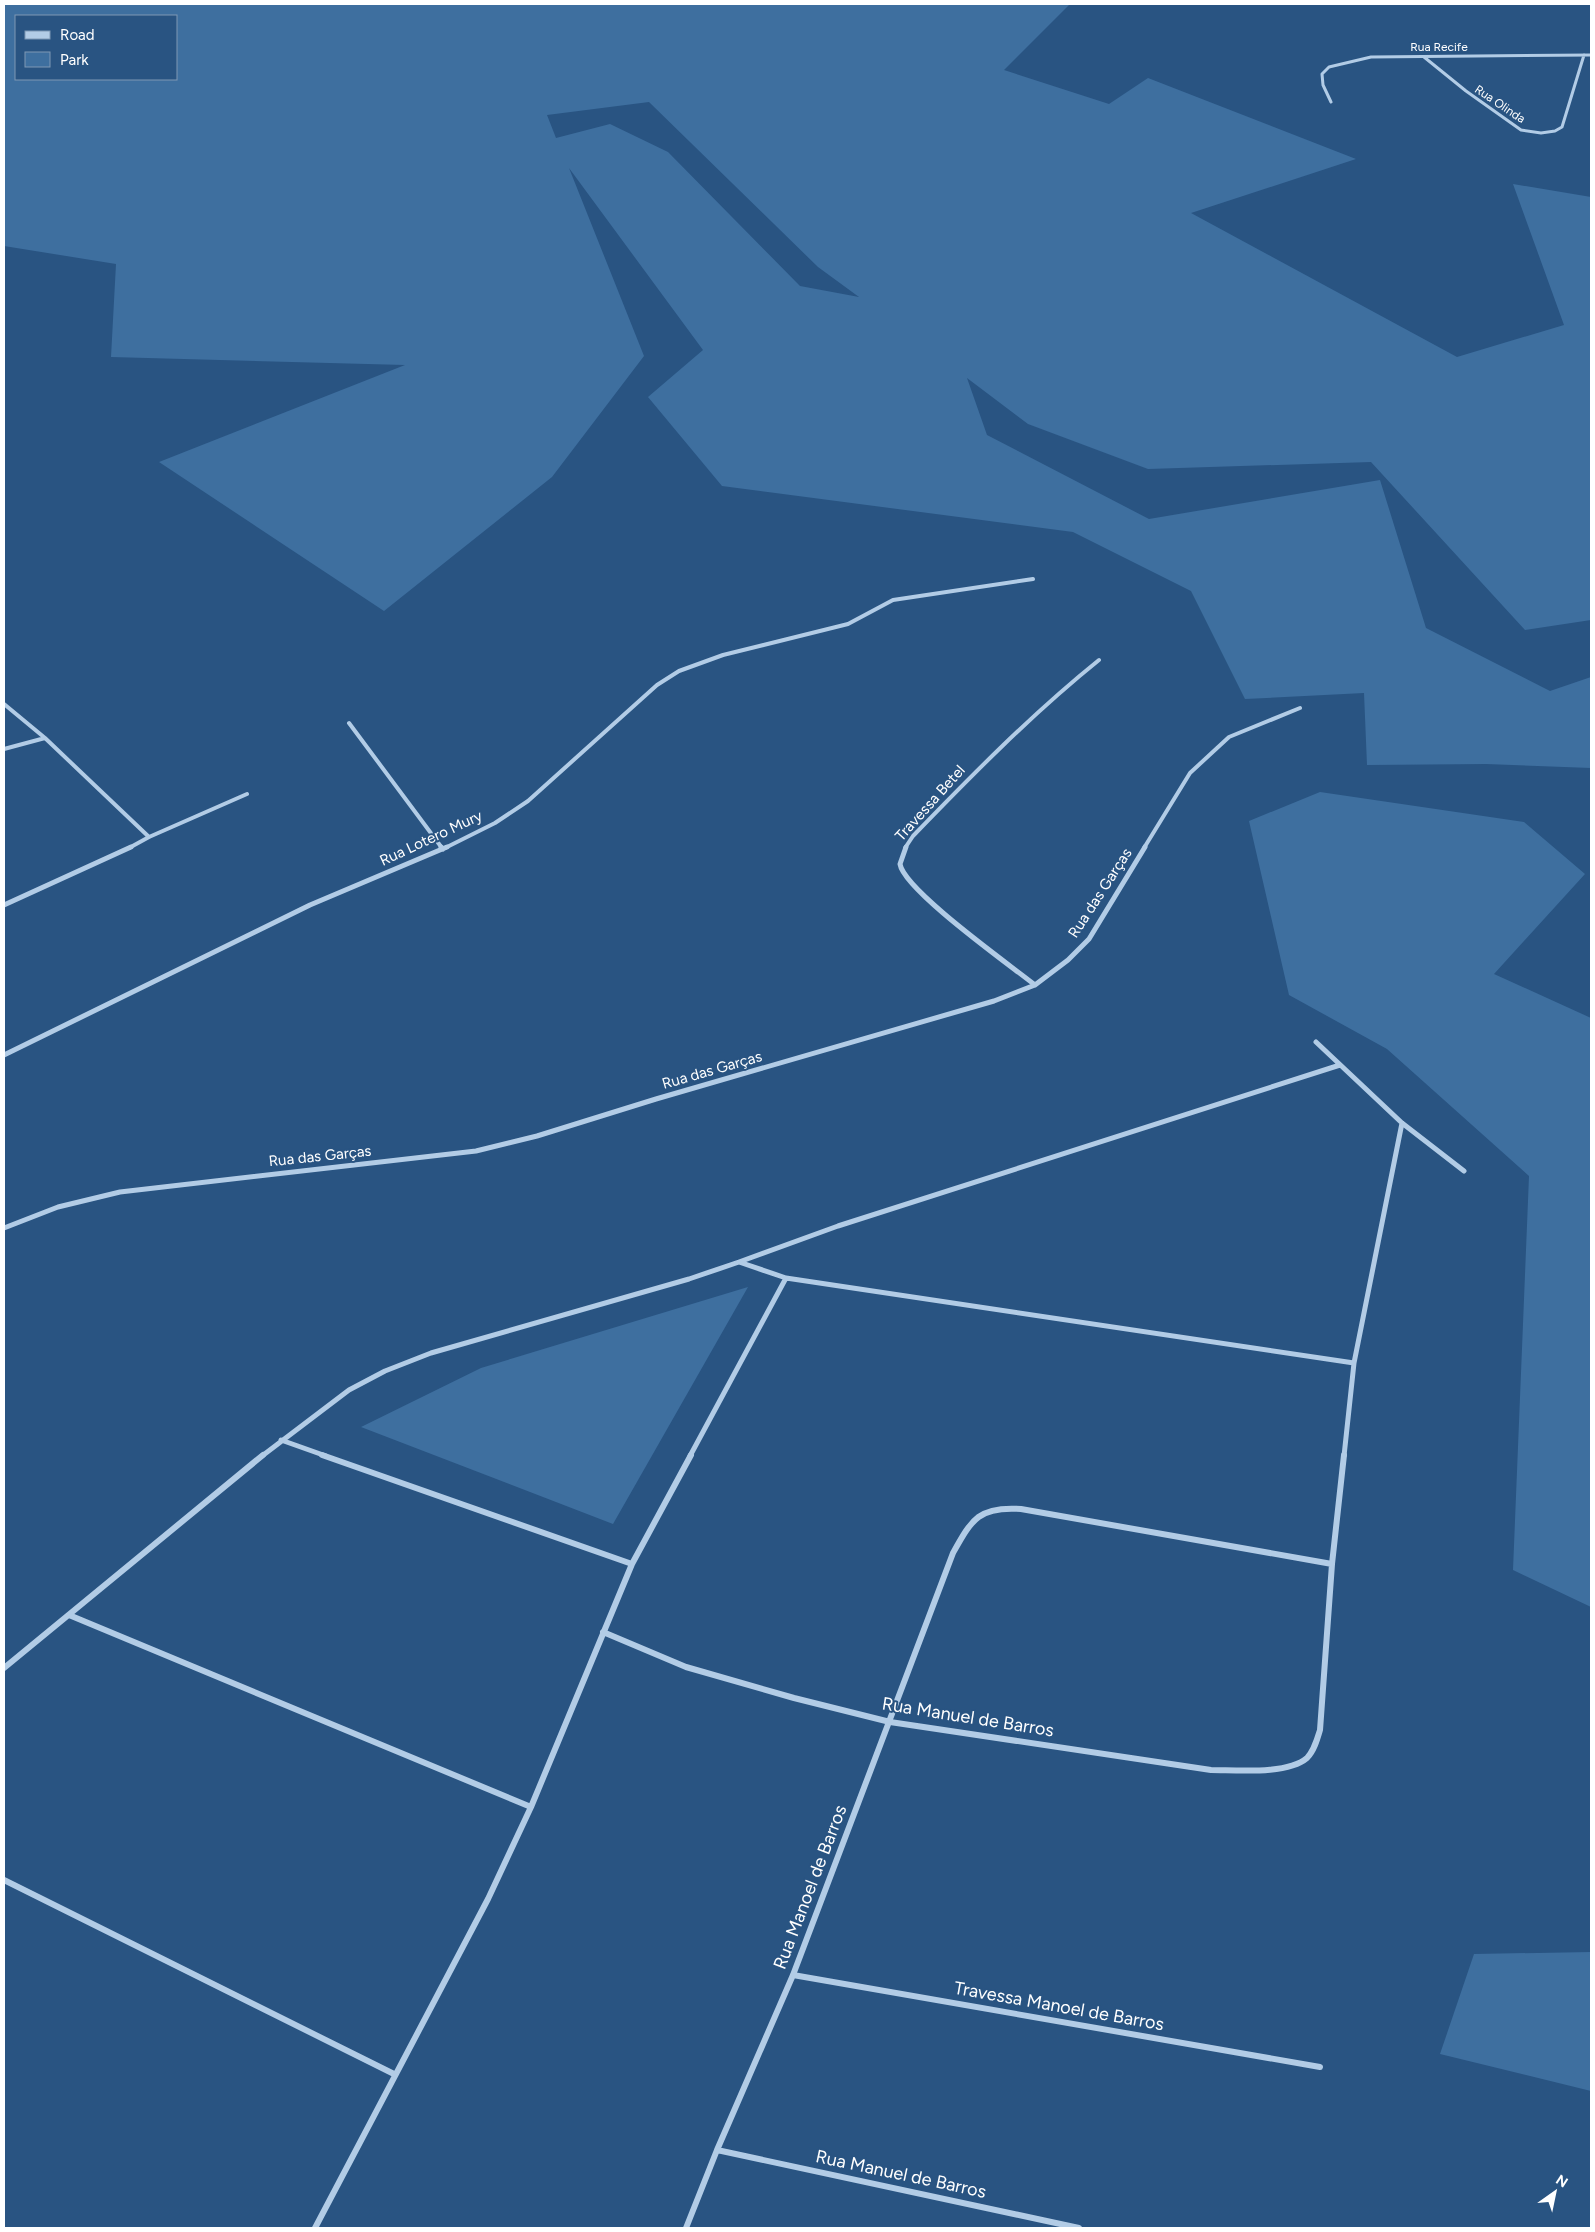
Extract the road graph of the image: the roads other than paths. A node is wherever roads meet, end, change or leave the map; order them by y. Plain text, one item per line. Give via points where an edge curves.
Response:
1 (1584, 55) junction
2 (1591, 55) edge
3 (1424, 57) junction
4 (1331, 102) dead end
5 (1033, 578) dead end
6 (1099, 660) dead end
7 (4, 704) edge
8 (1300, 708) dead end
9 (349, 723) dead end
10 (45, 738) junction
11 (4, 749) edge
12 (247, 794) dead end
13 (148, 837) junction
14 (443, 849) junction
15 (4, 905) edge
16 (1035, 985) junction
17 (1316, 1042) dead end
18 (4, 1055) edge
19 (1340, 1065) junction
20 (1402, 1123) junction
21 (1464, 1171) dead end
22 (4, 1228) edge
23 (739, 1262) junction
24 (786, 1278) junction
25 (1354, 1363) junction
26 (281, 1440) junction
27 (632, 1564) junction
28 (1332, 1564) junction
29 (69, 1615) junction
30 (602, 1632) junction
31 (4, 1668) edge
32 (890, 1722) junction
33 (531, 1807) junction
34 (4, 1880) edge
35 (793, 1975) junction
36 (1320, 2067) dead end
37 (394, 2074) junction
38 (717, 2150) junction
39 (315, 2228) edge
40 (686, 2228) edge
41 (1079, 2228) edge

1 - 2 street, Rua Recife
1 - 3 street, Rua Recife
1 - 3 street, Rua Olinda via 1562,127 1541,133 1522,130
3 - 4 street, Rua Recife via 1370,57 1329,67 1322,74
5 - 14 street, Rua Lotero Mury via 906,596 848,624 723,654 679,670 657,685 528,801
6 - 16 street, Travessa Betel via 1004,742 913,836 903,851 900,867 907,879
7 - 10 street
8 - 16 street, Rua das Garças via 1229,737 1190,773 1089,939
9 - 14 street
10 - 11 street
10 - 13 street
12 - 13 street
13 - 15 street
14 - 18 street, Rua Lotero Mury via 310,905
16 - 22 street, Rua das Garças via 994,1001 537,1136 476,1151 120,1192 58,1207
17 - 19 street
19 - 20 street
19 - 23 street via 838,1226
20 - 21 street
20 - 25 street
23 - 24 street
23 - 26 street via 431,1353 349,1390
24 - 25 street
24 - 27 street
25 - 28 street
26 - 27 street
26 - 29 street
27 - 30 street
28 - 32 street, Rua Manoel de Barros via 1000,1507 987,1509 971,1521 953,1553
28 - 32 street, Rua Manuel de Barros via 1320,1730 1313,1750 1303,1762 1260,1771 1211,1770
29 - 31 street
29 - 33 street
30 - 32 street, Rua Manuel de Barros via 686,1667
30 - 33 street
32 - 35 street, Rua Manoel de Barros
33 - 37 street via 488,1900
34 - 37 street
35 - 36 street, Travessa Manoel de Barros
35 - 38 street, Rua Manoel de Barros
37 - 39 street
38 - 40 street, Rua Manoel de Barros
38 - 41 street, Rua Manuel de Barros

